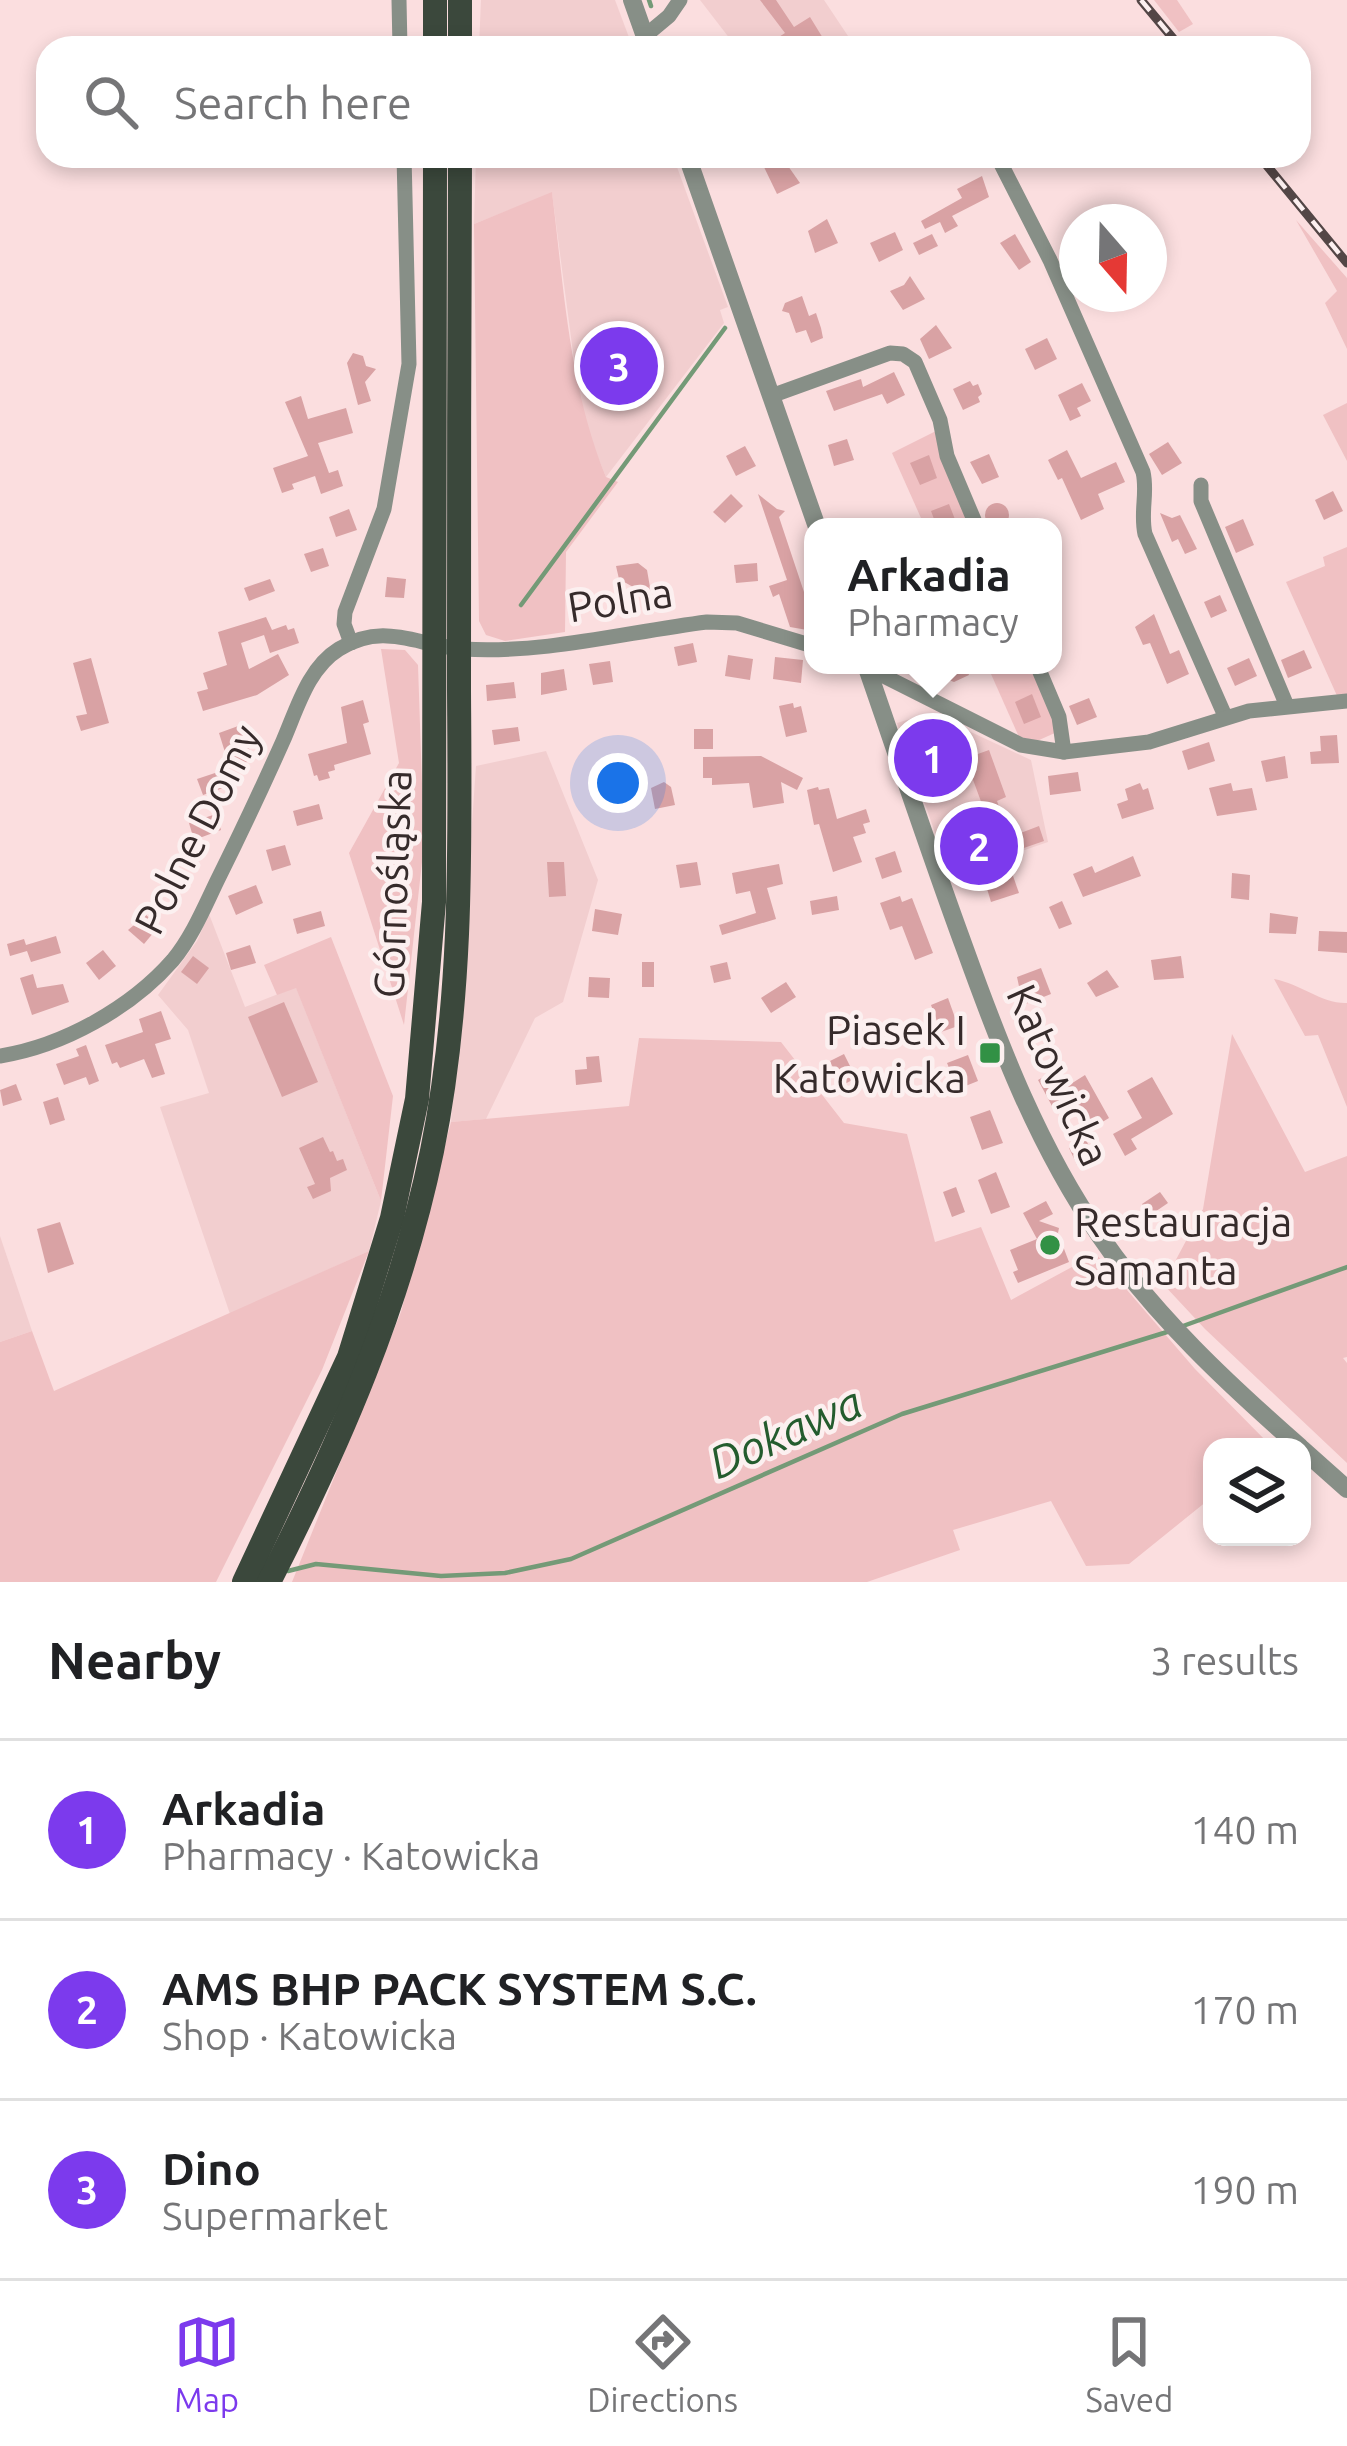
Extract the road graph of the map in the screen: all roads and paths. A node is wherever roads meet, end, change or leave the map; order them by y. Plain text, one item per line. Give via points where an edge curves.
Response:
1 (399, 0) edge
2 (435, 0) edge
3 (460, 0) edge
4 (632, 0) edge
5 (680, 0) edge
6 (400, 36) edge
7 (436, 36) edge
8 (460, 36) edge
9 (645, 36) edge
10 (652, 36) edge
11 (404, 168) edge
12 (435, 168) edge
13 (460, 168) edge
14 (691, 168) edge
15 (1003, 168) edge
16 (771, 396) junction
17 (1201, 485) dead end
18 (814, 518) edge
19 (973, 518) edge
20 (351, 643) junction
21 (804, 643) edge
22 (448, 646) junction
23 (868, 674) edge
24 (881, 674) edge
25 (1040, 674) edge
26 (1347, 701) edge
27 (1287, 706) junction
28 (1225, 716) junction
29 (1064, 752) junction
30 (0, 1056) edge
31 (1290, 1438) edge
32 (1311, 1457) edge
33 (1347, 1489) edge
34 (244, 1582) edge
35 (269, 1582) edge

1 - 6 street
2 - 7 main road
3 - 8 main road
4 - 9 street
5 - 10 street
11 - 20 street via 409,364 384,509 345,612
12 - 22 main road, Górnośląska
13 - 22 main road, Górnośląska
14 - 16 street
15 - 28 street via 1143,472 1144,535
16 - 18 street
16 - 19 street via 903,354 915,362 932,401
17 - 27 street
20 - 22 street via 391,635
20 - 30 street, Polne Domy via 318,667 172,961 90,1024
21 - 22 street, Polna via 707,622 553,646
22 - 34 main road, Górnośląska via 417,1100 392,1218 323,1418
22 - 35 main road, Górnośląska via 456,970 433,1150 369,1371
23 - 31 street, Katowicka via 1019,1090 1069,1188 1158,1310
24 - 29 street via 1021,745
25 - 29 street
26 - 27 street
27 - 28 street
28 - 29 street via 1149,742
32 - 33 street, Katowicka

